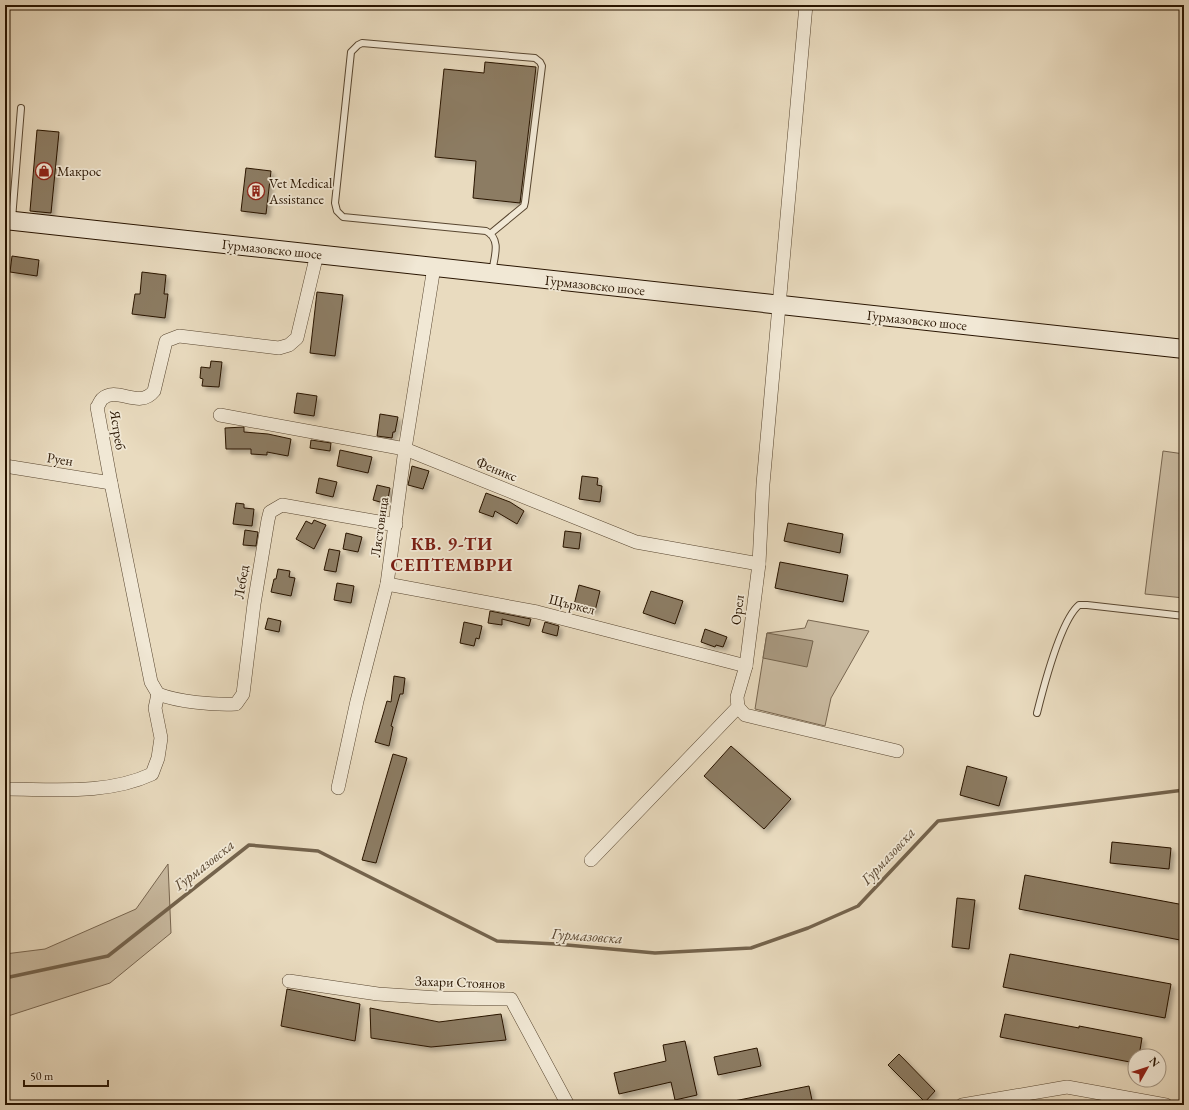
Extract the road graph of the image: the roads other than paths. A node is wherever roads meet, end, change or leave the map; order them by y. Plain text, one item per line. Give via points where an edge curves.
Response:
1 (806, 5) edge
2 (21, 108) dead end
3 (9, 220) edge
4 (490, 234) junction
5 (316, 254) junction
6 (434, 267) junction
7 (491, 273) junction
8 (780, 305) junction
9 (1184, 349) edge
10 (220, 415) dead end
11 (405, 449) junction
12 (5, 466) edge
13 (111, 483) junction
14 (396, 525) junction
15 (759, 564) junction
16 (387, 584) junction
17 (1184, 616) edge
18 (746, 666) junction
19 (158, 694) junction
20 (738, 707) junction
21 (1037, 712) dead end
22 (897, 751) dead end
23 (338, 788) dead end
24 (5, 789) edge
25 (591, 860) dead end
26 (290, 981) dead end
27 (568, 1105) edge
28 (962, 1105) edge
29 (1166, 1105) edge

1 - 8 street, Орел
2 - 3 lane
3 - 5 street, Гурмазовско шосе
4 - 4 lane via 343,217 337,211 335,203 351,52 358,45 362,43 535,58 540,62 542,66 524,206
4 - 7 lane via 496,243
5 - 6 street, Гурмазовско шосе
5 - 13 street, Ястреб via 297,338 289,345 279,348 179,336 166,341 154,391 149,397 142,399 111,394 102,399 97,407
6 - 7 street, Гурмазовско шосе
6 - 11 street, Лястовица
7 - 8 street, Гурмазовско шосе
8 - 9 street, Гурмазовско шосе
8 - 15 street, Орел via 763,484
10 - 11 street, Феникс
11 - 14 street, Лястовица
11 - 15 street, Феникс via 636,542
12 - 13 street, Руен
13 - 19 street, Ястреб via 151,682
14 - 16 street, Лястовица
14 - 19 street, Лебед via 282,505 270,512 242,694 236,704 170,698
15 - 18 street, Орел
16 - 18 street, Щъркел via 537,612
16 - 23 street, Лястовица
17 - 21 lane via 1079,605 1063,633 1046,677
18 - 20 street, Орел via 737,697
19 - 24 street via 154,708 161,738 152,774 128,784 87,789
20 - 22 street via 745,715
20 - 25 street
26 - 27 street, Захари Стоянов via 378,994 511,999
28 - 29 street via 1067,1088

